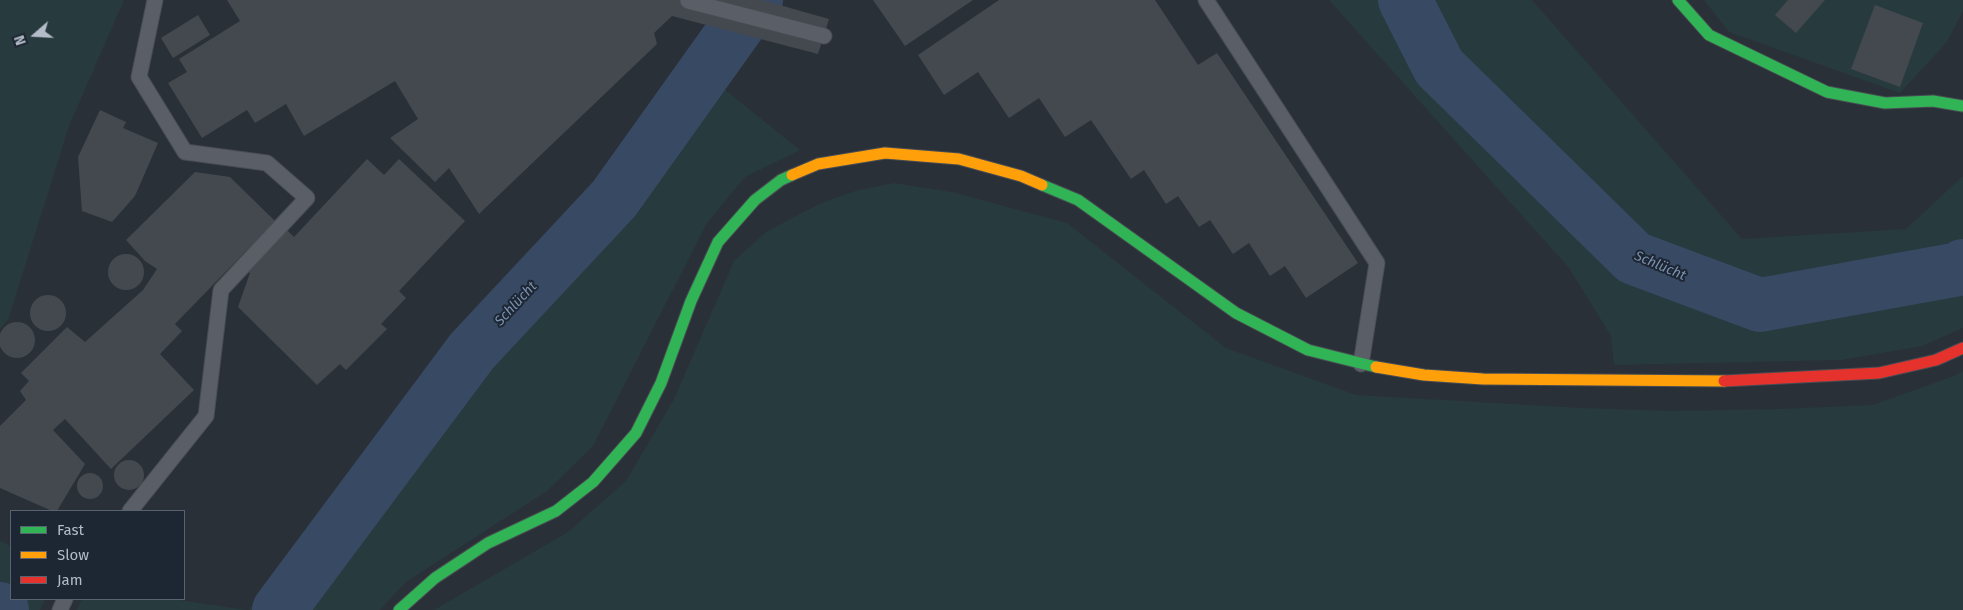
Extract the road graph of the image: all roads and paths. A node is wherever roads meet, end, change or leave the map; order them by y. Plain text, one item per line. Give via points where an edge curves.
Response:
1 (155, 0) edge
2 (1206, 0) edge
3 (1678, 0) edge
4 (688, 1) edge
5 (824, 36) dead end
6 (1963, 106) edge
7 (1963, 348) edge
8 (1361, 364) junction
9 (131, 510) edge
10 (399, 610) edge

1 - 9 lane via 140,77 185,152 267,163 307,198 221,290 206,416
2 - 8 lane via 1377,263
3 - 6 main road via 1709,36 1827,92 1885,103 1933,101
4 - 5 lane
7 - 8 main road via 1936,360 1879,373 1726,381 1483,379 1424,375
8 - 10 main road via 1308,350 1236,313 1078,200 1021,176 959,160 884,153 818,164 781,180 755,200 718,242 691,301 661,383 636,433 594,482 556,510 488,543 435,578

